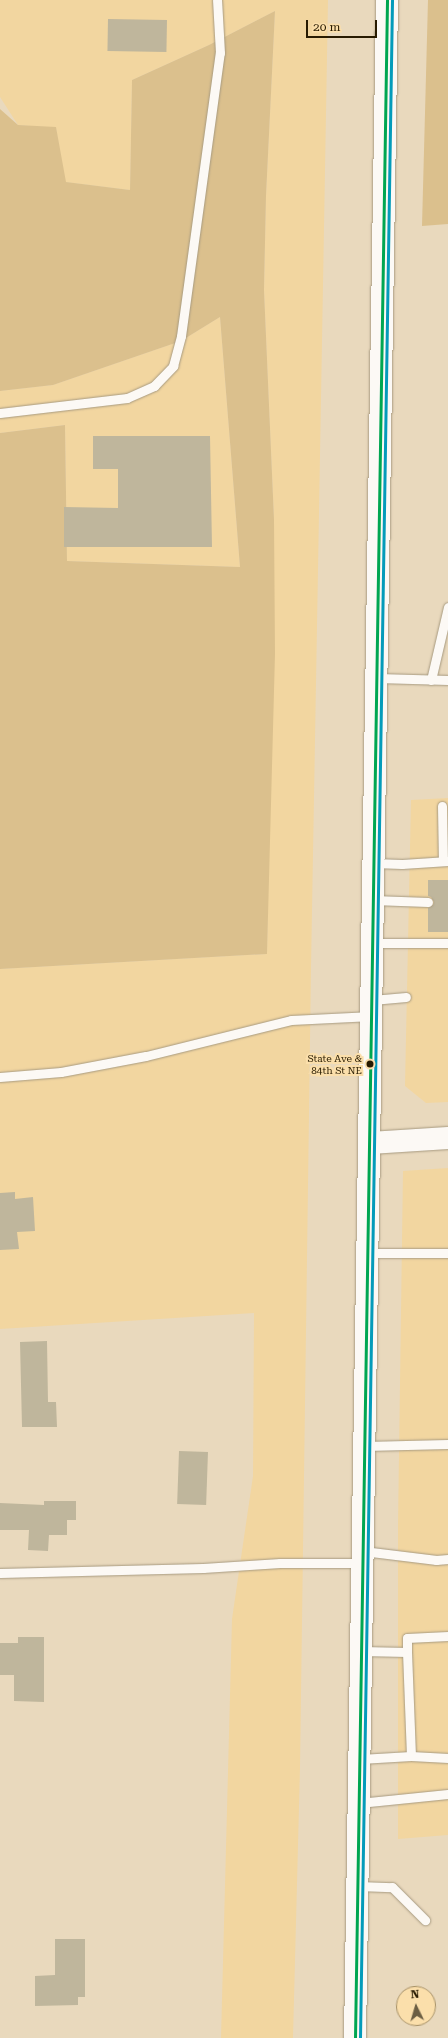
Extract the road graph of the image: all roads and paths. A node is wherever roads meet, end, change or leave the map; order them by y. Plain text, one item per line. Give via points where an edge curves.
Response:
1 (217, 0) edge
2 (387, 0) edge
3 (0, 413) edge
4 (448, 607) edge
5 (377, 678) junction
6 (431, 680) junction
7 (448, 680) edge
8 (442, 806) dead end
9 (446, 861) edge
10 (374, 863) junction
11 (373, 900) junction
12 (428, 902) dead end
13 (448, 942) edge
14 (373, 943) junction
15 (406, 997) dead end
16 (372, 1008) junction
17 (0, 1077) edge
18 (448, 1138) edge
19 (370, 1143) junction
20 (368, 1253) junction
21 (448, 1253) edge
22 (448, 1444) edge
23 (365, 1446) junction
24 (363, 1557) junction
25 (448, 1560) edge
26 (0, 1573) edge
27 (448, 1636) edge
28 (362, 1651) junction
29 (408, 1652) junction
30 (411, 1756) junction
31 (448, 1758) edge
32 (360, 1759) junction
33 (448, 1794) edge
34 (359, 1803) junction
35 (358, 1886) junction
36 (425, 1920) dead end
37 (355, 2038) edge

1 - 3 lane via 220,53 181,336 173,366 154,386 126,398
2 - 5 main road
4 - 6 lane
5 - 6 lane
5 - 10 main road
6 - 7 lane
8 - 9 lane
9 - 10 lane
10 - 11 main road
11 - 12 lane
11 - 14 main road
13 - 14 lane
14 - 16 main road
15 - 16 lane
16 - 17 lane via 291,1020 146,1056 61,1072
16 - 19 main road
18 - 19 main road
19 - 20 main road
20 - 21 lane
20 - 23 main road
22 - 23 lane
23 - 24 main road
24 - 25 lane
24 - 26 lane via 203,1568
24 - 28 main road
27 - 29 lane via 407,1638
28 - 29 lane
28 - 32 main road
29 - 30 lane
30 - 31 lane
30 - 32 lane
32 - 34 main road
33 - 34 lane
34 - 35 main road
35 - 36 lane via 392,1887
35 - 37 main road

